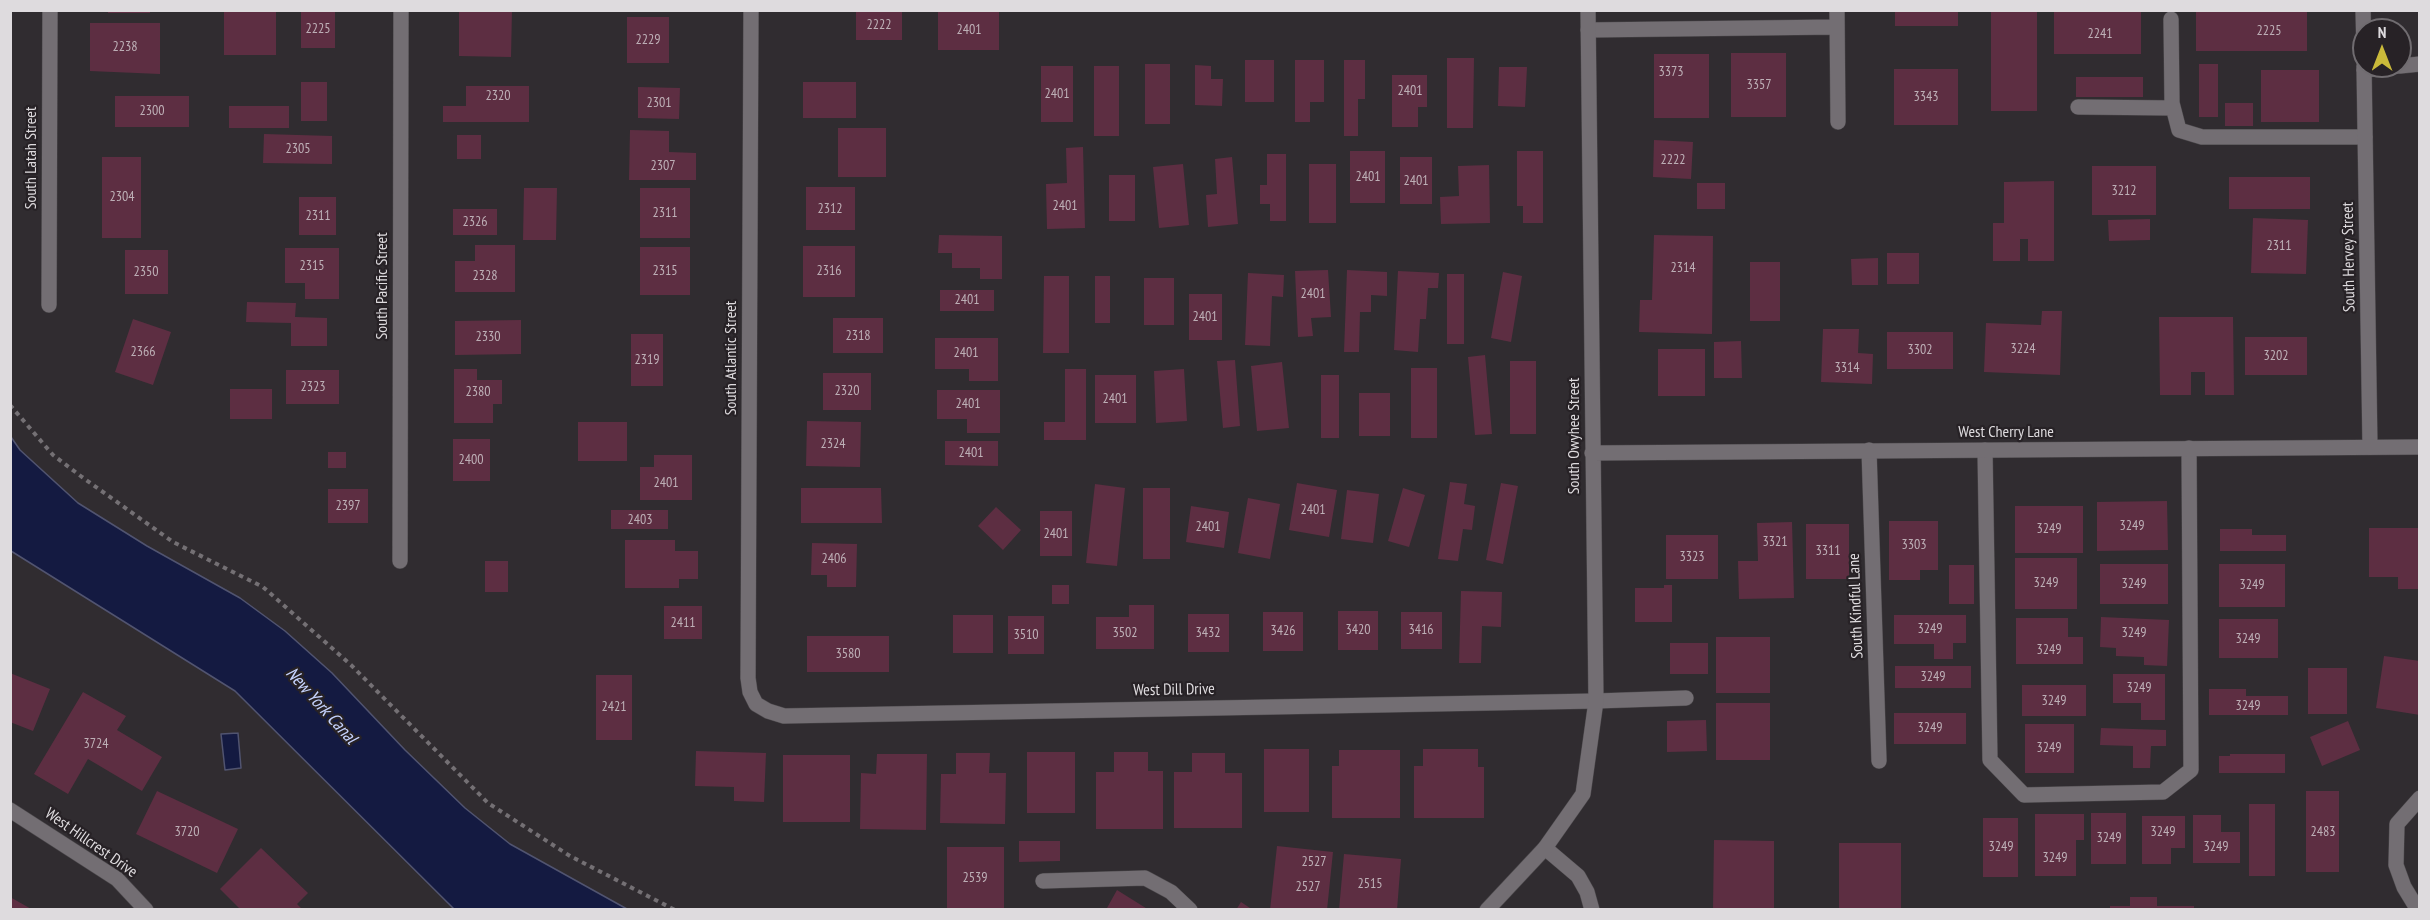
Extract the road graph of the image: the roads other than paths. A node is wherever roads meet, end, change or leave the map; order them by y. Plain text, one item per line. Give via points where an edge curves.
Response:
1 (50, 10) edge
2 (401, 10) edge
3 (751, 10) edge
4 (1588, 10) edge
5 (1837, 10) edge
6 (2171, 19) dead end
7 (1837, 27) junction
8 (1588, 30) junction
9 (2364, 78) edge
10 (2078, 108) dead end
11 (2173, 108) junction
12 (1838, 122) dead end
13 (2365, 137) junction
14 (49, 305) dead end
15 (2370, 447) junction
16 (2420, 447) edge
17 (2189, 448) junction
18 (1869, 450) junction
19 (1985, 450) junction
20 (1592, 453) junction
21 (400, 561) dead end
22 (1686, 698) dead end
23 (1596, 701) junction
24 (756, 704) joint
25 (1879, 761) dead end
26 (2420, 798) edge
27 (10, 810) edge
28 (1545, 848) junction
29 (1043, 881) dead end
30 (146, 909) edge
31 (1191, 909) edge
32 (1487, 909) edge
33 (1593, 909) edge
34 (2418, 909) edge

1 - 14 street, South Latah Street
2 - 21 street, South Pacific Street
3 - 24 street, South Atlantic Street via 748,678
4 - 8 street, South Owyhee Street
5 - 7 street
6 - 11 street
7 - 8 street
7 - 12 street
8 - 20 street, South Owyhee Street
9 - 13 street, South Hervey Street
10 - 11 street
11 - 13 street via 2179,130 2202,137
13 - 15 street, South Hervey Street
15 - 16 street, West Cherry Lane
15 - 17 street, West Cherry Lane
17 - 19 street, West Cherry Lane
17 - 19 street via 2192,770 2163,792 2024,795 1990,760
18 - 19 street, West Cherry Lane
18 - 20 street, West Cherry Lane
18 - 25 street, South Kindful Lane
20 - 23 street, South Owyhee Street
22 - 23 street, West Dill Drive
23 - 24 street, West Dill Drive via 784,716
23 - 28 street, South Owyhee Street via 1584,794
26 - 34 street via 2397,824 2396,865
27 - 30 street, West Hillcrest Drive via 117,879
28 - 32 street, South Owyhee Street
28 - 33 street via 1578,876
29 - 31 street via 1146,878

